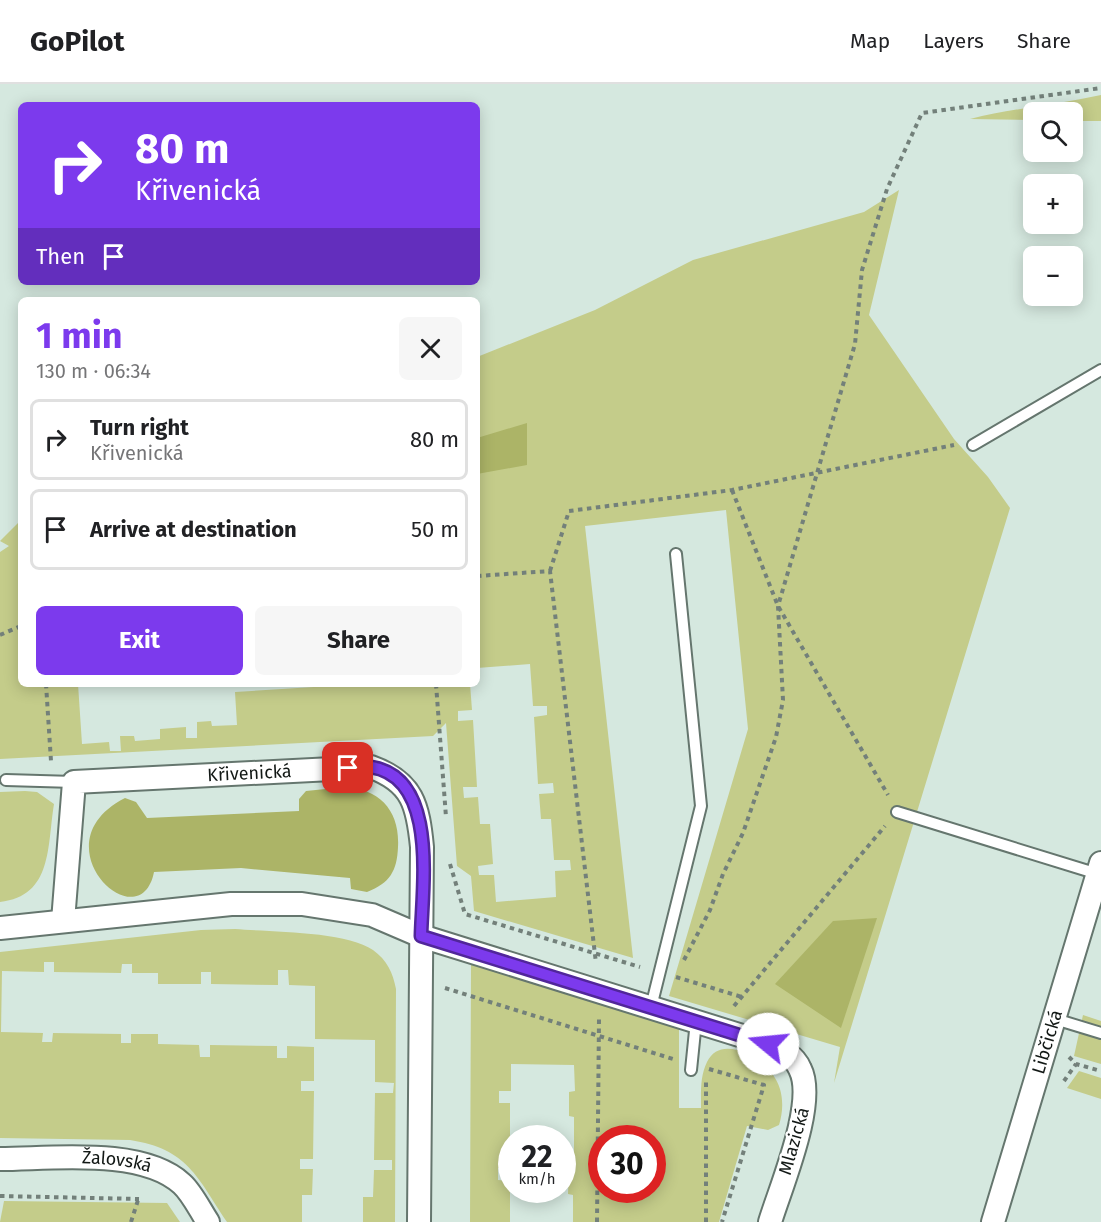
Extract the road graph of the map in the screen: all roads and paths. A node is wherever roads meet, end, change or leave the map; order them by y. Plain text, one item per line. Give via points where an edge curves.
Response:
1 (1101, 88) edge
2 (1101, 370) edge
3 (973, 445) joint
4 (818, 472) junction
5 (732, 490) junction
6 (676, 554) dead end
7 (550, 571) junction
8 (480, 576) edge
9 (778, 606) junction
10 (18, 627) edge
11 (0, 634) edge
12 (47, 687) edge
13 (436, 687) edge
14 (6, 780) dead end
15 (63, 781) junction
16 (897, 812) junction
17 (447, 821) dead end
18 (449, 855) dead end
19 (1099, 869) edge
20 (63, 921) junction
21 (0, 928) edge
22 (421, 936) junction
23 (595, 953) junction
24 (658, 972) junction
25 (421, 981) junction
26 (598, 991) junction
27 (742, 997) junction
28 (651, 1007) junction
29 (1054, 1019) junction
30 (706, 1024) junction
31 (1101, 1033) edge
32 (599, 1036) junction
33 (1068, 1057) dead end
34 (691, 1067) joint
35 (1101, 1071) edge
36 (0, 1159) edge
37 (150, 1166) junction
38 (0, 1196) edge
39 (139, 1199) junction
40 (131, 1222) edge
41 (208, 1222) edge
42 (419, 1222) edge
43 (597, 1222) edge
44 (706, 1222) edge
45 (722, 1222) edge
46 (770, 1222) edge
47 (993, 1222) edge

1 - 4 path via 922,113 887,189 862,270 855,344
2 - 3 lane
3 - 4 path via 948,445
4 - 5 path
4 - 9 path
5 - 7 path via 569,511
5 - 9 path
6 - 24 lane via 701,806
7 - 8 path
7 - 23 path
9 - 16 path
9 - 27 path via 783,700 776,737 743,833 710,910 686,958 672,976
10 - 11 path
12 - 15 path
13 - 17 path
14 - 15 lane
15 - 20 street
15 - 22 street, Křivenická via 371,767 389,773 406,788 415,803 420,825
16 - 19 lane
16 - 27 path
18 - 23 path via 465,914
19 - 29 street, Libčická
20 - 21 street
20 - 22 street via 231,904 302,904 372,915
22 - 25 street, Křivenická
22 - 26 street, Mlazická
23 - 24 path
23 - 26 path
24 - 28 lane
25 - 32 path
25 - 42 street, Křivenická
26 - 28 street, Mlazická
26 - 32 path
27 - 30 path
28 - 30 street, Mlazická
29 - 31 lane
29 - 47 street, Libčická
30 - 34 lane
30 - 46 street, Mlazická via 783,1050 801,1070 805,1104
32 - 34 path
32 - 43 path
33 - 35 path via 1076,1064
36 - 37 street, Žalovská via 116,1159
37 - 39 path
37 - 41 street, Žalovská via 182,1184
38 - 39 path
39 - 40 path
44 - 45 path via 706,1068 764,1085

